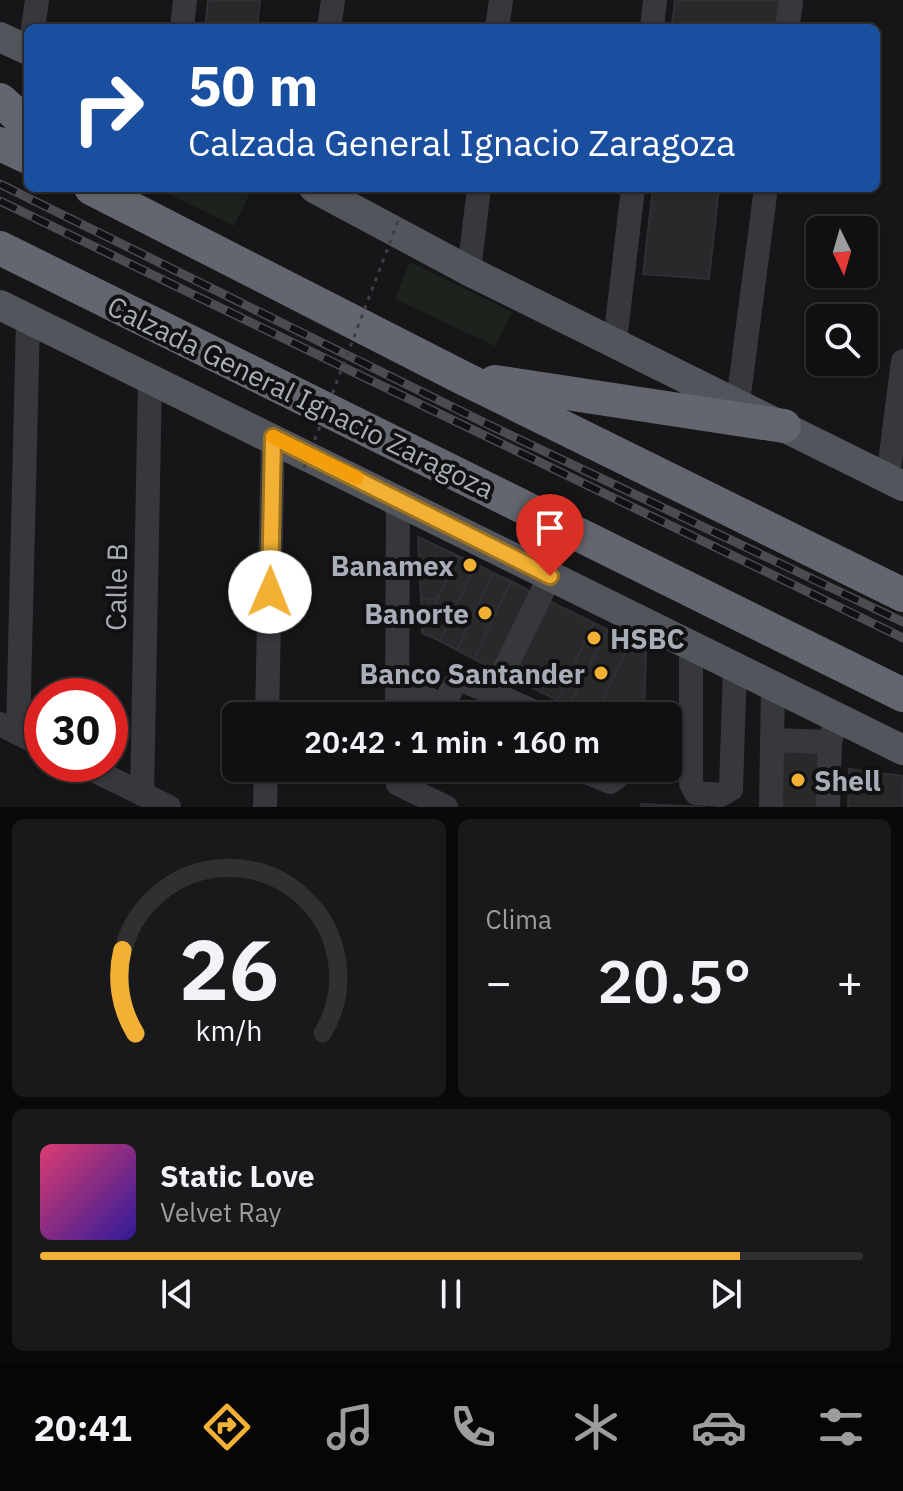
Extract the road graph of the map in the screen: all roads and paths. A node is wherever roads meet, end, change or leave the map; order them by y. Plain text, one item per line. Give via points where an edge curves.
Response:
1 (37, 0) edge
2 (185, 0) edge
3 (333, 0) edge
4 (501, 0) edge
5 (655, 0) edge
6 (791, 3) dead end
7 (34, 24) edge
8 (182, 24) edge
9 (330, 24) edge
10 (498, 24) edge
11 (652, 24) edge
12 (788, 24) edge
13 (0, 37) edge
14 (24, 48) edge
15 (0, 100) edge
16 (24, 121) edge
17 (0, 144) edge
18 (24, 155) edge
19 (321, 192) edge
20 (479, 192) edge
21 (633, 192) edge
22 (765, 192) edge
23 (118, 198) edge
24 (400, 216) dead end
25 (0, 248) edge
26 (469, 271) junction
27 (0, 305) edge
28 (28, 320) junction
29 (615, 341) junction
30 (903, 361) edge
31 (461, 377) junction
32 (150, 380) junction
33 (738, 402) junction
34 (784, 426) junction
35 (273, 437) junction
36 (304, 468) dead end
37 (895, 482) edge
38 (398, 499) junction
39 (550, 576) junction
40 (903, 595) edge
41 (691, 647) junction
42 (735, 668) junction
43 (397, 684) junction
44 (773, 686) junction
45 (494, 691) junction
46 (903, 695) edge
47 (267, 702) edge
48 (397, 702) edge
49 (435, 702) edge
50 (454, 702) edge
51 (516, 702) edge
52 (9, 729) edge
53 (834, 729) junction
54 (773, 740) junction
55 (903, 750) edge
56 (118, 782) edge
57 (266, 782) edge
58 (397, 786) edge
59 (142, 794) junction
60 (169, 807) edge
61 (265, 807) edge
62 (446, 807) edge
63 (771, 807) edge
64 (828, 807) edge

1 - 7 street
2 - 8 street
3 - 9 street
4 - 10 street
5 - 11 street
6 - 12 street
13 - 14 main road
15 - 16 highway
17 - 18 highway
19 - 26 main road
20 - 26 street
21 - 29 street
22 - 33 street
23 - 31 highway
24 - 36 path, bridge
25 - 46 highway, Calzada General Ignacio Zaragoza
26 - 29 main road
27 - 28 main road, Calzada General Ignacio Zaragoza
28 - 32 main road, Calzada General Ignacio Zaragoza
28 - 52 street
29 - 33 main road
30 - 37 street
31 - 34 highway
31 - 40 highway
32 - 35 main road, Calzada General Ignacio Zaragoza
32 - 59 street, Calle B
33 - 34 main road
34 - 37 main road
35 - 38 main road, Calzada General Ignacio Zaragoza
35 - 47 street
38 - 39 main road, Calzada General Ignacio Zaragoza
38 - 43 street
39 - 41 main road, Calzada General Ignacio Zaragoza
39 - 45 street
41 - 42 main road, Calzada General Ignacio Zaragoza
41 - 42 street via 691,783 696,793 721,795 731,789
42 - 44 main road, Calzada General Ignacio Zaragoza
43 - 48 street
43 - 49 street
44 - 53 main road, Calzada General Ignacio Zaragoza
44 - 54 street
45 - 50 street via 462,680 453,686
45 - 51 street
53 - 54 street
53 - 55 main road, Calzada General Ignacio Zaragoza
53 - 64 street
54 - 63 street
56 - 59 street
57 - 61 street
58 - 62 street
59 - 60 street

